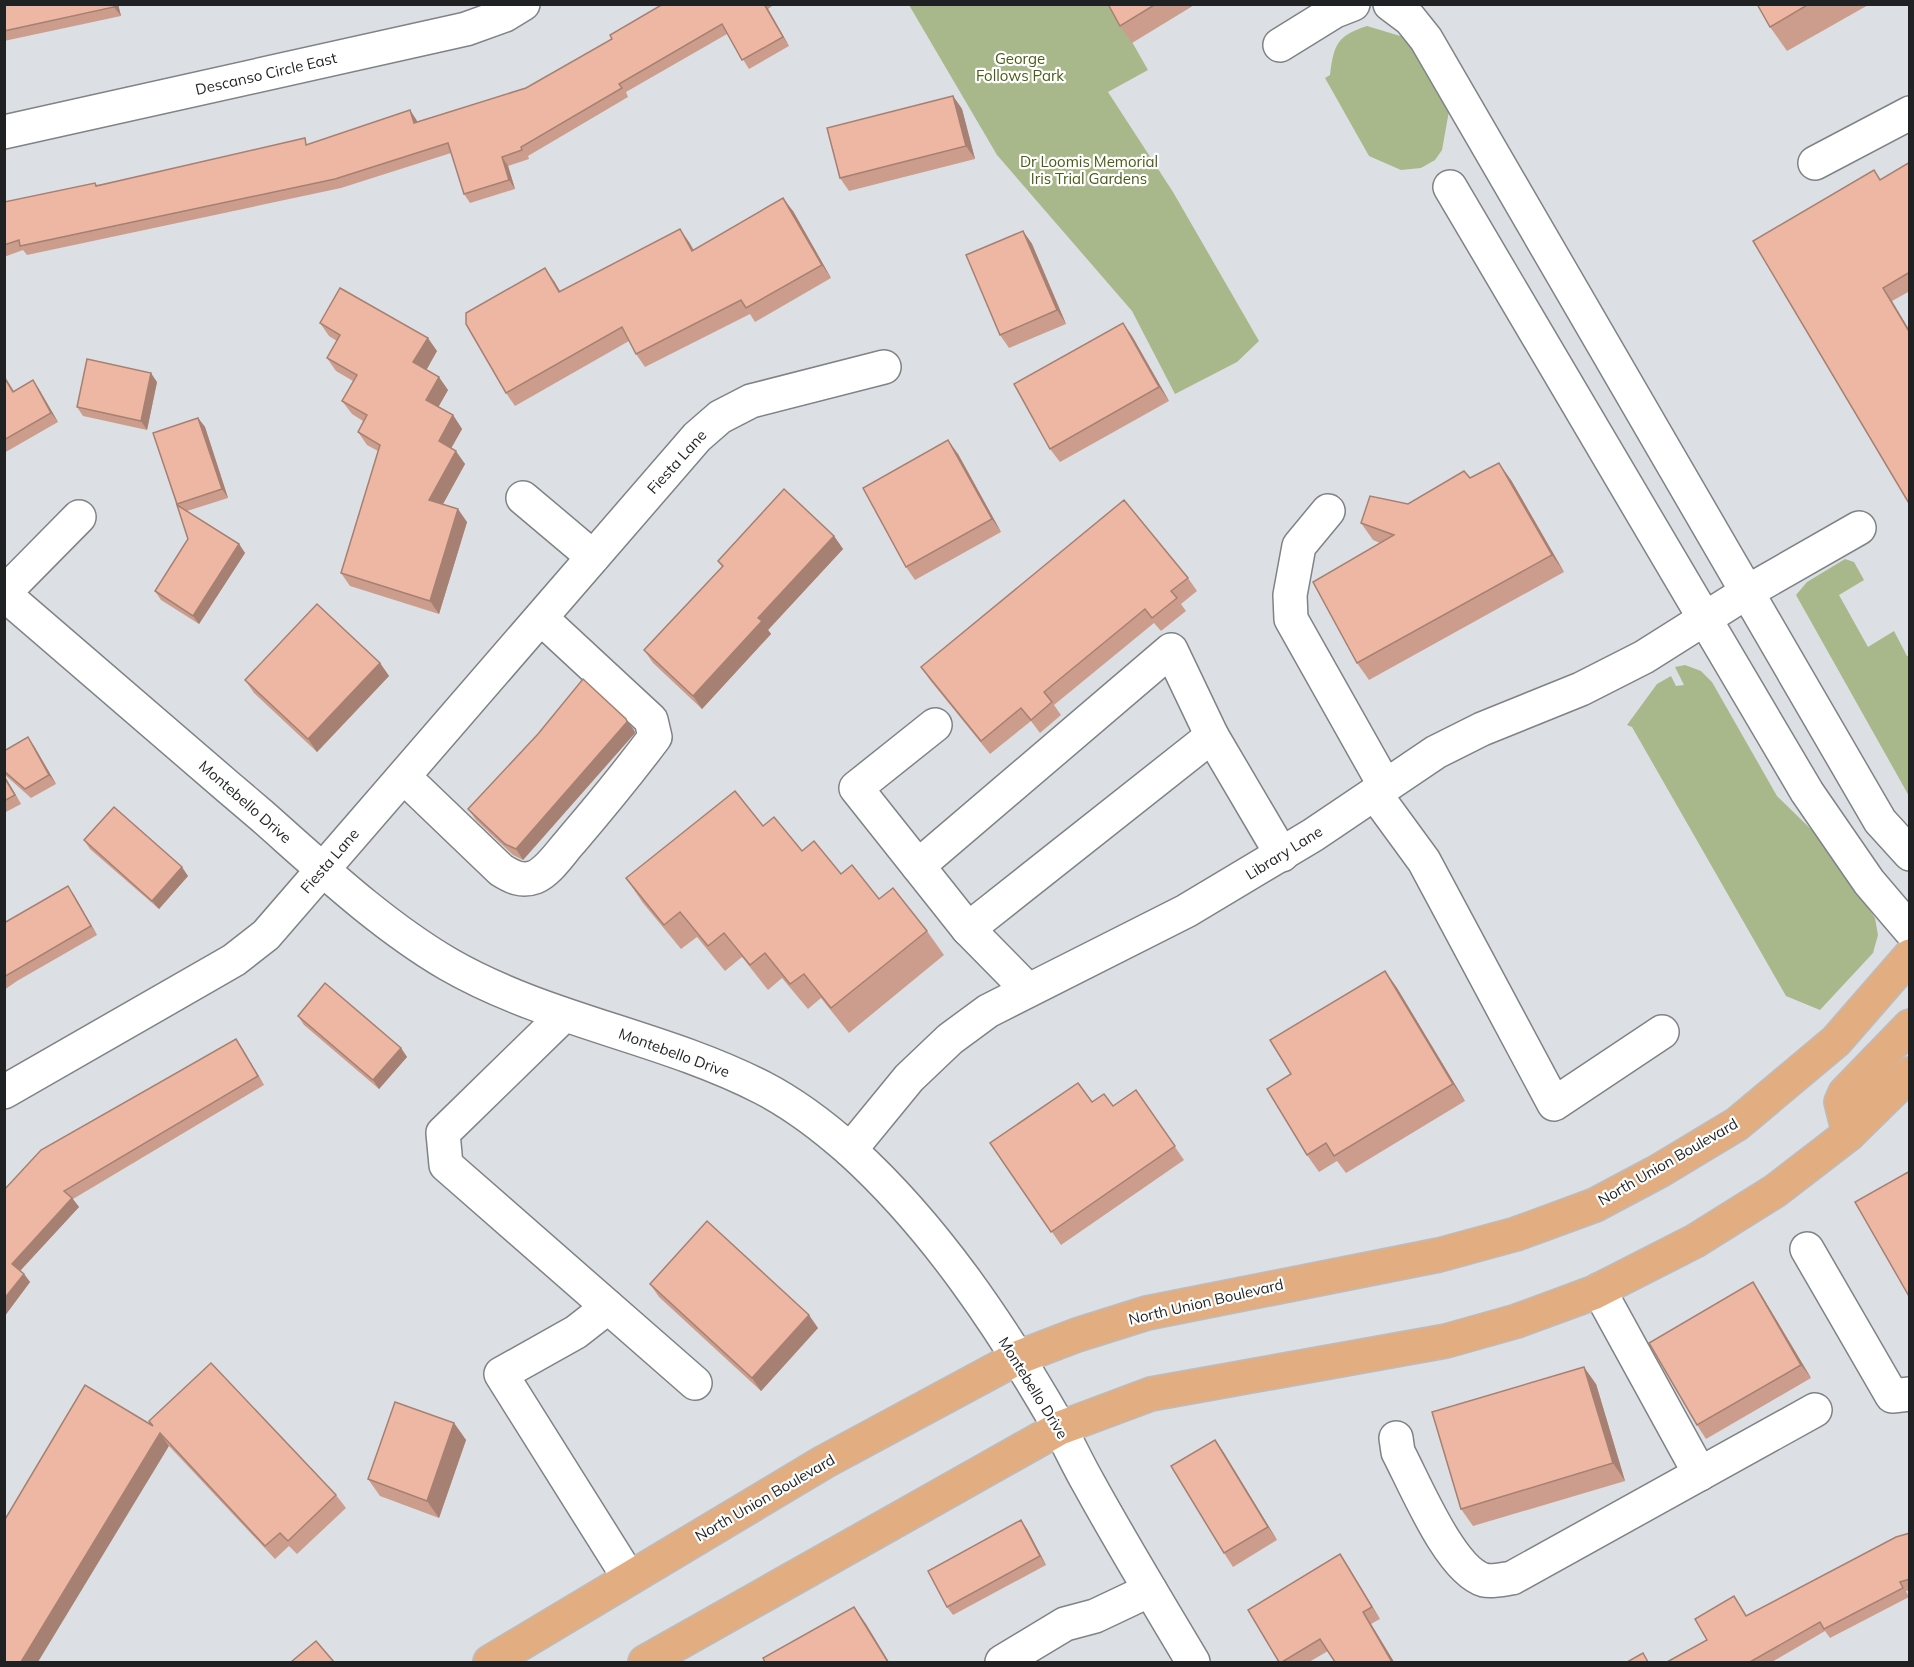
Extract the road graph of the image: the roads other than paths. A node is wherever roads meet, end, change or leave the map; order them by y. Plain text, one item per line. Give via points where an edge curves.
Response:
1 (524, 4) edge
2 (1353, 4) edge
3 (1390, 4) edge
4 (1280, 45) dead end
5 (1910, 112) edge
6 (4, 132) edge
7 (1815, 163) dead end
8 (1450, 188) dead end
9 (884, 367) dead end
10 (523, 498) dead end
11 (1328, 511) dead end
12 (79, 516) dead end
13 (1859, 528) dead end
14 (593, 557) junction
15 (1747, 592) junction
16 (4, 593) edge
17 (541, 618) junction
18 (1705, 618) junction
19 (935, 725) dead end
20 (1212, 736) junction
21 (404, 777) junction
22 (1380, 790) junction
23 (1910, 854) edge
24 (1282, 855) junction
25 (918, 866) junction
26 (323, 870) junction
27 (968, 929) junction
28 (1910, 930) edge
29 (1910, 956) edge
30 (1027, 989) junction
31 (564, 1015) junction
32 (1910, 1026) edge
33 (1662, 1032) dead end
34 (1910, 1074) edge
35 (4, 1092) edge
36 (1849, 1134) junction
37 (850, 1150) junction
38 (1808, 1249) dead end
39 (1599, 1290) junction
40 (608, 1306) junction
41 (1017, 1358) junction
42 (695, 1383) dead end
43 (1910, 1394) edge
44 (1815, 1410) dead end
45 (1060, 1428) junction
46 (1396, 1438) dead end
47 (1700, 1474) junction
48 (629, 1578) junction
49 (1150, 1590) junction
50 (490, 1662) edge
51 (645, 1662) edge
52 (1002, 1662) edge
53 (1193, 1662) edge

1 - 6 street, Descanso Circle East via 466,29
2 - 4 street
3 - 15 street via 1410,19 1426,39
5 - 7 street
8 - 18 street
9 - 14 street, Fiesta Lane via 751,401 720,417 697,436
10 - 14 street
11 - 22 street via 1299,546 1290,595 1291,619
12 - 16 street, Montebello Drive
13 - 15 street, Library Lane
14 - 17 street, Fiesta Lane
15 - 18 street, Library Lane
15 - 23 street via 1880,821
16 - 26 street, Montebello Drive
17 - 21 street, Fiesta Lane
17 - 21 street via 655,728 656,737 616,789 553,862 536,876 523,879 501,870
18 - 22 street, Library Lane via 1644,657 1581,689 1436,752
18 - 28 street via 1807,792 1869,882
19 - 25 street via 856,788
20 - 24 street
20 - 25 street via 1171,650
20 - 27 street
21 - 26 street, Fiesta Lane
22 - 24 street, Library Lane
22 - 33 street via 1424,861 1554,1104
24 - 30 street, Library Lane via 1186,911
25 - 27 street
26 - 31 street, Montebello Drive via 400,932 445,962 496,989
26 - 35 street, Fiesta Lane via 266,935 234,960
27 - 30 street
29 - 41 main road, North Union Boulevard via 1836,1041 1737,1124 1595,1205 1516,1234 1439,1255 1148,1313
30 - 37 street, Library Lane via 950,1038 909,1078
31 - 37 street, Montebello Drive via 709,1063 766,1089
31 - 40 street via 443,1133 446,1165
32 - 36 main road via 1845,1093 1841,1102
34 - 36 main road
36 - 39 main road via 1775,1191 1695,1241
37 - 41 street, Montebello Drive via 920,1220
38 - 43 street via 1892,1396
39 - 45 main road via 1518,1321 1446,1341 1151,1394
39 - 47 street
40 - 42 street
40 - 48 street via 576,1332 501,1374
41 - 45 street, Montebello Drive
41 - 48 main road, North Union Boulevard via 824,1462
44 - 47 street
45 - 49 street, Montebello Drive
45 - 51 main road
46 - 47 street via 1398,1452 1454,1558 1469,1573 1486,1581 1512,1578
48 - 50 main road, North Union Boulevard
49 - 52 street via 1095,1616 1065,1624
49 - 53 street, Montebello Drive

